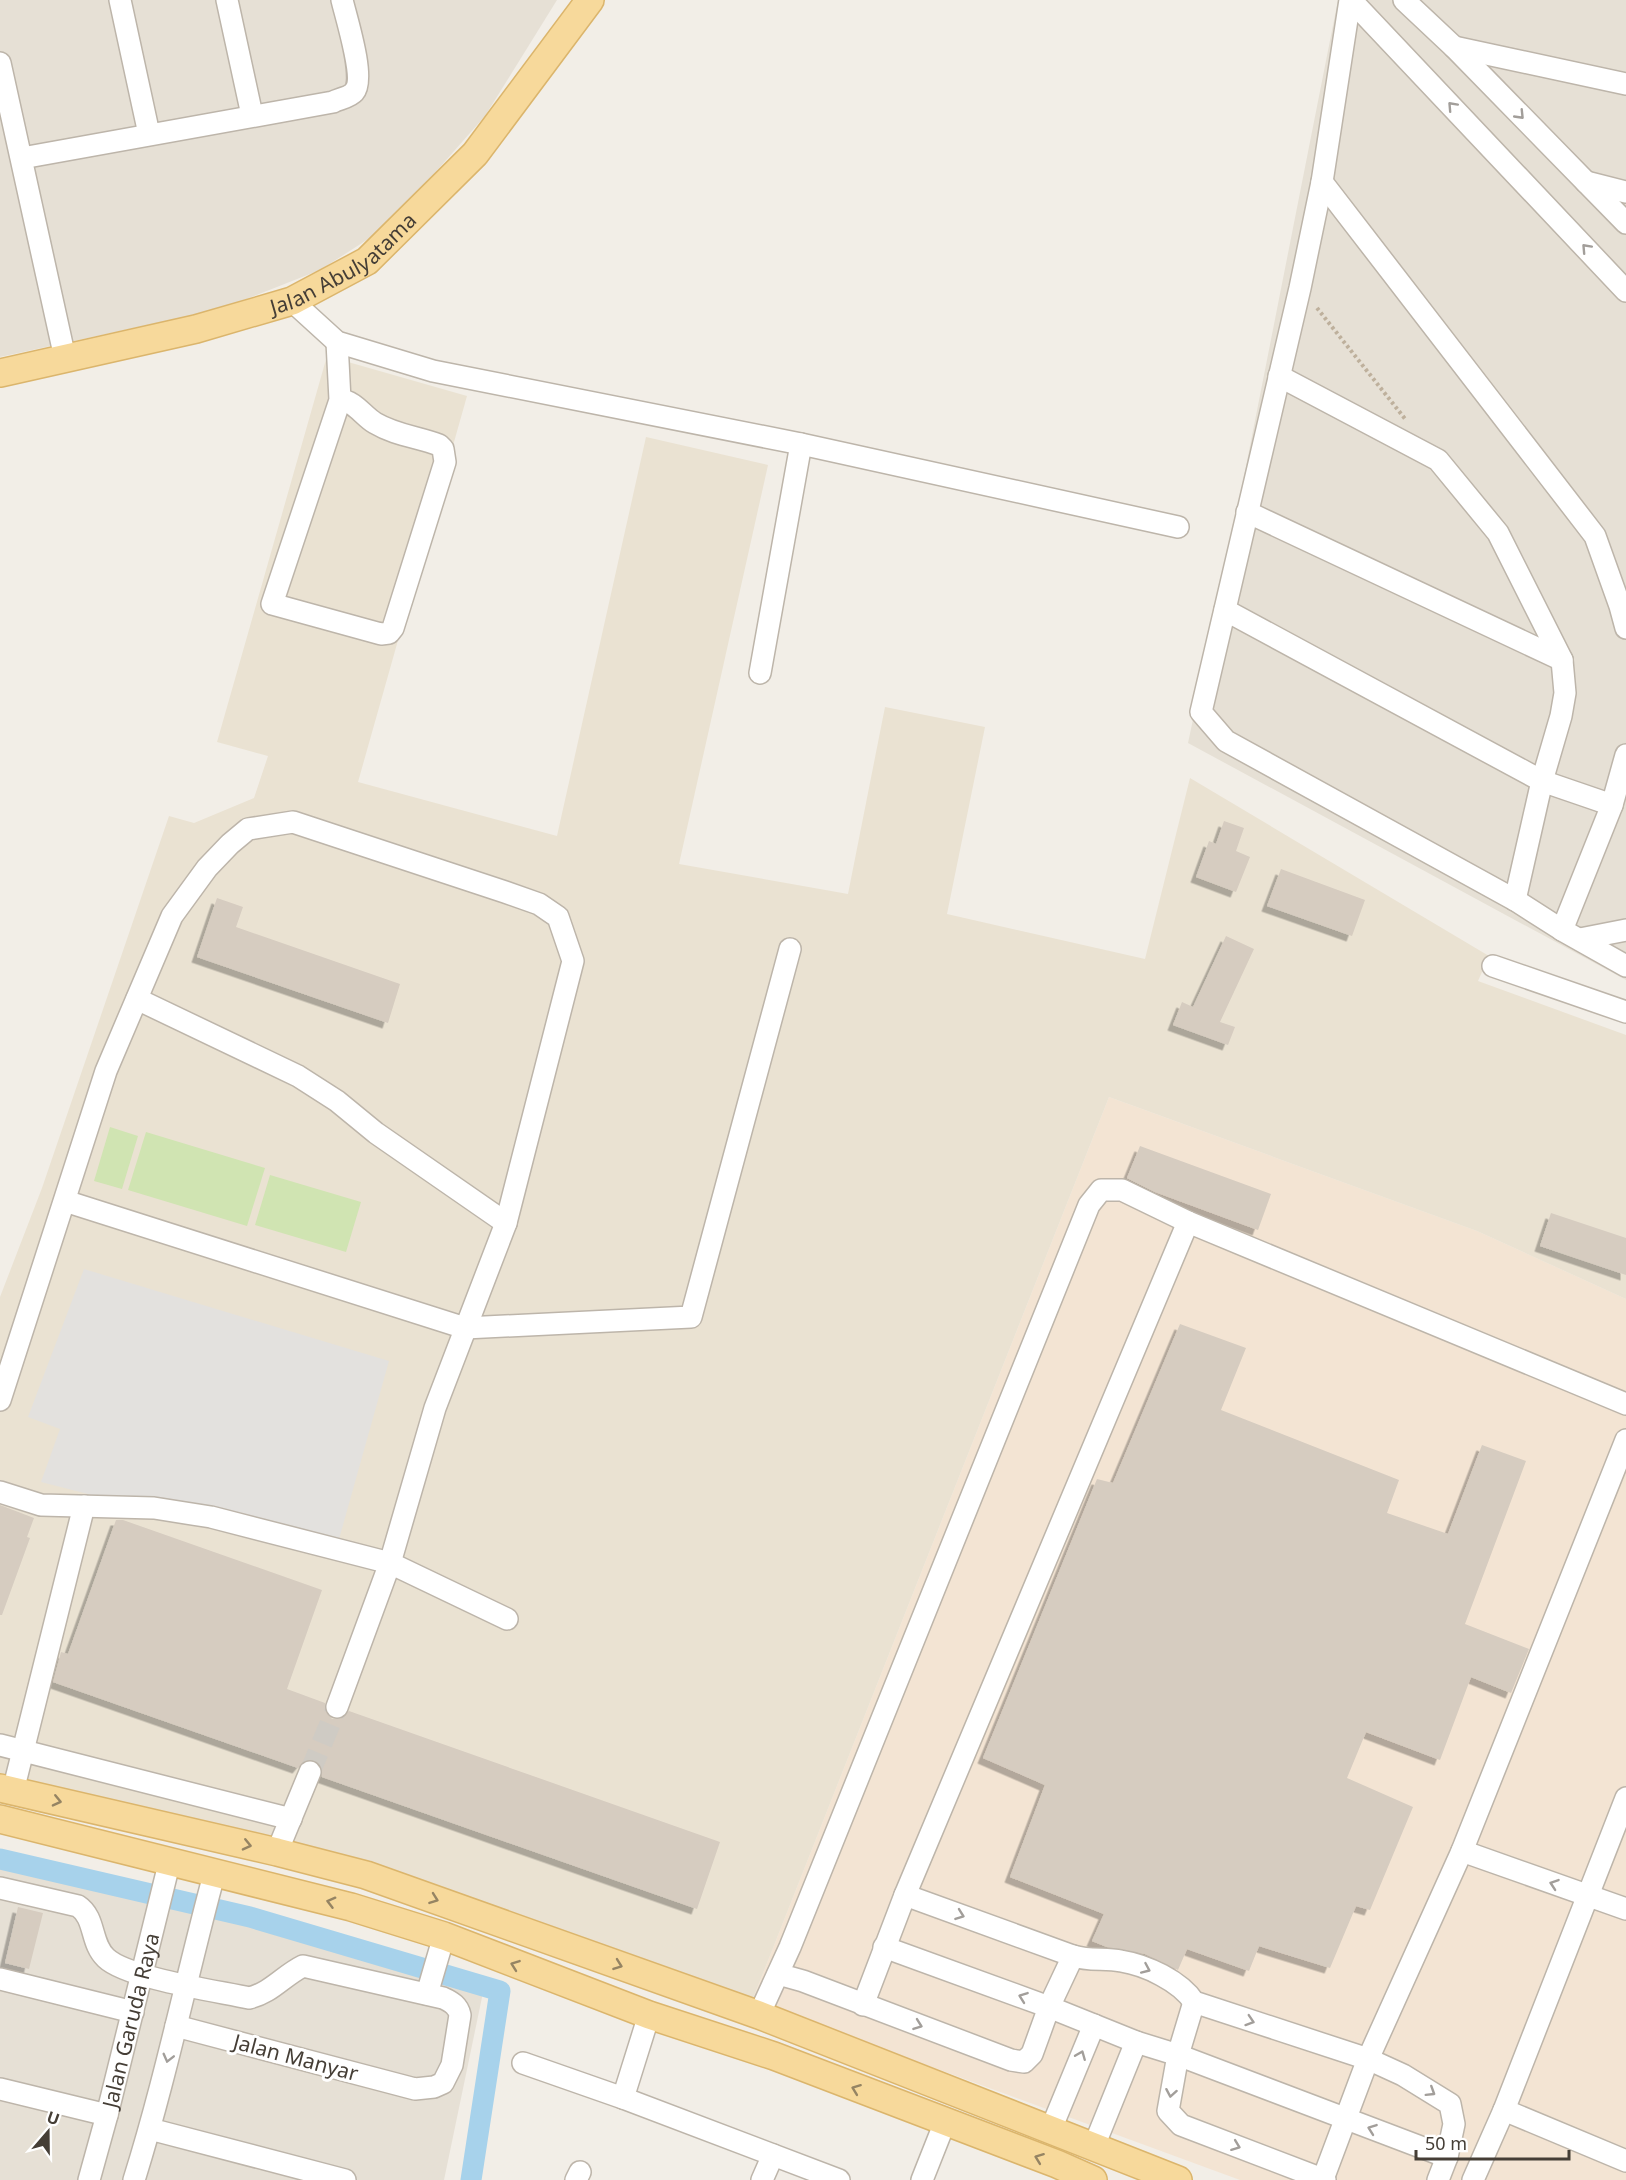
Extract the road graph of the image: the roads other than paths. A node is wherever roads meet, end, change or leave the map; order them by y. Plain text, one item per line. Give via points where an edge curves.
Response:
1 (120, 0) edge
2 (226, 0) edge
3 (342, 0) edge
4 (590, 0) edge
5 (1351, 0) edge
6 (1404, 0) edge
7 (1454, 47) junction
8 (0, 63) edge
9 (1626, 84) edge
10 (252, 116) junction
11 (149, 134) junction
12 (22, 158) junction
13 (1322, 182) junction
14 (1586, 182) junction
15 (1626, 192) edge
16 (1626, 223) edge
17 (1626, 291) edge
18 (292, 301) junction
19 (338, 342) junction
20 (64, 358) junction
21 (0, 373) edge
22 (1279, 376) junction
23 (340, 400) junction
24 (801, 444) junction
25 (1247, 512) junction
26 (1179, 527) dead end
27 (1225, 610) junction
28 (1626, 628) edge
29 (1562, 660) junction
30 (760, 673) dead end
31 (1626, 755) edge
32 (1542, 781) junction
33 (1612, 805) junction
34 (1515, 900) junction
35 (1626, 930) edge
36 (1571, 934) junction
37 (790, 949) dead end
38 (1493, 966) dead end
39 (1626, 966) edge
40 (137, 999) junction
41 (1626, 1012) edge
42 (65, 1201) junction
43 (1188, 1222) junction
44 (506, 1223) junction
45 (465, 1328) junction
46 (0, 1400) edge
47 (1626, 1404) edge
48 (1626, 1440) edge
49 (0, 1492) edge
50 (84, 1506) junction
51 (390, 1563) junction
52 (507, 1619) dead end
53 (337, 1707) tunnel mouth
54 (0, 1745) edge
55 (22, 1750) junction
56 (310, 1772) tunnel mouth
57 (6, 1790) edge
58 (1626, 1798) edge
59 (0, 1819) edge
60 (291, 1819) junction
61 (1462, 1851) junction
62 (277, 1852) junction
63 (170, 1860) junction
64 (212, 1882) junction
65 (0, 1888) edge
66 (905, 1895) junction
67 (1587, 1895) junction
68 (1626, 1909) edge
69 (557, 1944) junction
70 (441, 1947) junction
71 (884, 1947) junction
72 (1073, 1956) junction
73 (143, 1974) junction
74 (778, 1974) junction
75 (546, 1975) junction
76 (0, 1979) edge
77 (186, 1985) junction
78 (429, 1987) junction
79 (1194, 2002) junction
80 (863, 2005) junction
81 (1049, 2007) junction
82 (133, 2012) junction
83 (650, 2015) junction
84 (759, 2015) junction
85 (1094, 2025) junction
86 (176, 2026) junction
87 (1136, 2042) junction
88 (1178, 2055) junction
89 (1368, 2059) junction
90 (523, 2063) dead end
91 (0, 2089) edge
92 (623, 2098) junction
93 (1504, 2110) junction
94 (107, 2115) junction
95 (1347, 2120) junction
96 (945, 2122) junction
97 (150, 2129) junction
98 (1051, 2129) junction
99 (1094, 2146) junction
100 (773, 2155) junction
101 (1447, 2157) junction
102 (1626, 2161) edge
103 (284, 2171) edge
104 (790, 2172) edge
105 (1082, 2178) edge
106 (88, 2180) edge
107 (134, 2180) edge
108 (345, 2180) edge
109 (762, 2180) edge
110 (839, 2180) edge
111 (922, 2180) edge
112 (1178, 2180) edge
113 (1324, 2180) edge
114 (1438, 2180) edge
115 (1473, 2180) edge

1 - 11 street
2 - 10 street
3 - 10 street via 358,72 354,93 333,102
4 - 18 main road, Jalan Abulyatama via 475,154 367,261
5 - 13 street
17 -> 5 street
6 - 7 street
7 - 9 street
7 -> 14 street
8 - 12 street
10 - 11 street
11 - 12 street
12 - 20 street
13 - 22 street
13 - 28 street via 1595,536
14 - 15 street
14 - 16 street
18 - 19 street
18 - 20 main road, Jalan Abulyatama
19 - 23 street
19 - 24 street via 433,371
20 - 21 main road, Jalan Abulyatama
22 - 25 street
22 - 29 street via 1438,460 1498,533
23 - 23 street via 354,405 376,424 439,445 444,454 393,628 388,633 272,604
24 - 26 street
24 - 30 street
25 - 27 street
25 - 29 street
27 - 32 street
27 - 34 street via 1202,712 1226,741
29 - 32 street via 1565,693
31 - 33 street
32 - 33 street
32 - 34 street
33 - 36 street
34 - 36 street
35 - 36 street
36 - 39 street
37 - 45 street via 691,1317
38 - 41 street
40 - 42 street via 106,1071
40 - 44 street via 308,1082
40 - 44 street via 172,916 207,868 248,829 293,822 539,904 558,917 573,961
42 - 45 street
42 - 46 street
43 - 47 street
43 - 66 street
43 - 74 street via 1122,1190 1101,1190 1089,1205
44 - 45 street
45 - 51 street via 435,1408
48 - 61 street
49 - 50 street via 41,1504
50 - 51 street via 153,1508 211,1517
50 - 55 street
51 - 52 street
51 - 53 street
54 - 55 street
55 - 57 street
55 - 60 street
56 - 60 street
57 -> 62 main road
58 - 67 street
59 - 63 main road
60 - 62 street
67 -> 61 street
61 - 89 street
62 -> 69 main road via 366,1875
63 - 64 main road
63 - 73 street, Jalan Garuda Raya
70 -> 64 main road via 351,1907
64 - 77 street
65 - 73 street via 78,1906 90,1918 96,1946 104,1956 116,1966
66 - 71 street
66 -> 72 street
67 - 68 street
67 - 93 street
69 - 75 main road
69 -> 84 main road
75 -> 70 main road
70 - 78 street
71 - 80 street
81 -> 71 street
72 -> 79 street via 1141,1966 1170,1981
72 - 81 street
73 - 77 street
73 - 82 street, Jalan Garuda Raya
74 - 80 street
74 - 84 street
75 - 83 main road
76 - 82 street
77 - 78 street via 249,1998 261,1995 303,1966
77 - 86 street
78 - 86 street, Jalan Manyar via 459,2010 460,2025 452,2065 443,2083 434,2087 415,2089
79 - 88 street
79 -> 89 street
80 -> 81 street via 1024,2062 1032,2054
81 - 85 street
82 - 94 street, Jalan Garuda Raya
83 - 92 street
96 -> 83 main road via 774,2056
84 - 98 main road
85 - 87 street
98 -> 85 street
86 -> 97 street
87 - 88 street
87 - 99 street
88 - 95 street
88 -> 113 street via 1168,2111 1181,2125
89 - 95 street
89 -> 101 street via 1450,2104 1454,2124
90 - 92 street
91 - 94 street
92 - 100 street
93 - 102 street
93 - 115 street
94 - 106 street, Jalan Garuda Raya
101 -> 95 street
95 - 113 street
105 -> 96 main road
96 - 111 street
97 - 103 street
97 - 107 street
98 - 99 main road
99 - 112 main road
100 - 104 street
100 - 109 street
101 - 114 street
103 - 108 street
104 - 110 street

